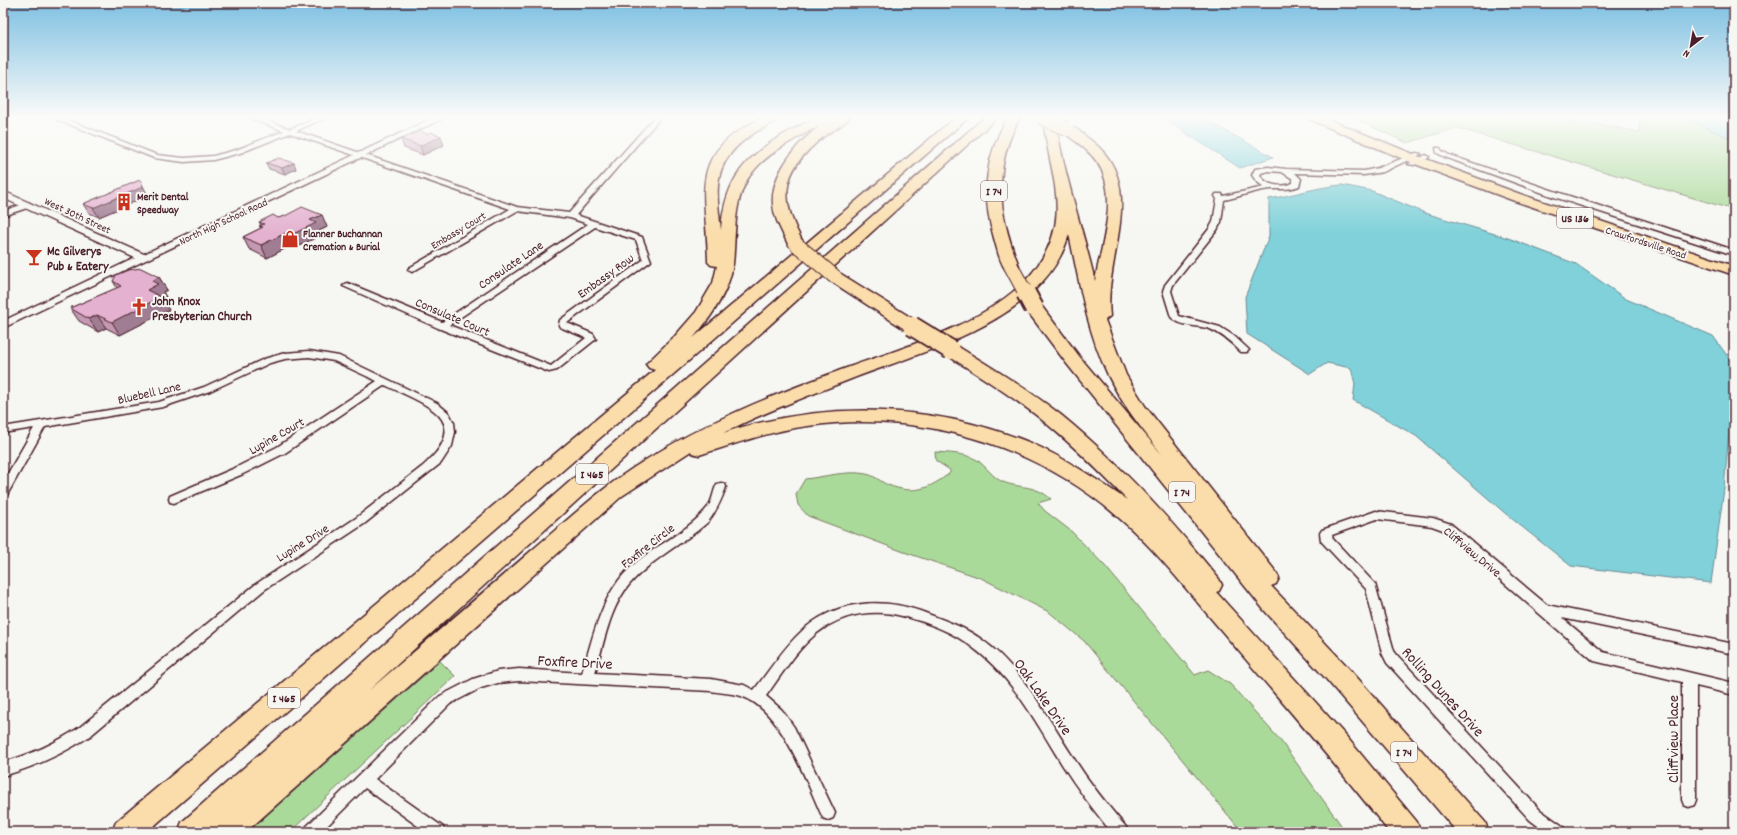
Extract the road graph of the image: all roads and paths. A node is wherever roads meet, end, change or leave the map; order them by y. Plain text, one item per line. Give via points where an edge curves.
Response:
1 (153, 156) edge
2 (218, 156) edge
3 (359, 156) edge
4 (364, 156) edge
5 (624, 156) edge
6 (720, 156) edge
7 (762, 156) edge
8 (795, 156) edge
9 (918, 156) edge
10 (948, 156) edge
11 (997, 156) edge
12 (1056, 156) edge
13 (1100, 156) edge
14 (1448, 156) edge
15 (1418, 157) junction
16 (1286, 171) junction
17 (1256, 177) junction
18 (1297, 181) junction
19 (1274, 187) junction
20 (1063, 189) junction
21 (3, 194) edge
22 (1219, 196) junction
23 (27, 205) junction
24 (516, 209) junction
25 (3, 214) edge
26 (571, 216) junction
27 (594, 224) junction
28 (1734, 253) edge
29 (143, 258) junction
30 (1734, 263) edge
31 (412, 270) dead end
32 (1734, 271) edge
33 (348, 286) dead end
34 (716, 290) junction
35 (3, 324) edge
36 (441, 326) junction
37 (1244, 350) dead end
38 (1108, 353) junction
39 (294, 355) joint
40 (549, 370) joint
41 (384, 381) junction
42 (42, 423) junction
43 (3, 430) edge
44 (720, 487) dead end
45 (3, 492) edge
46 (174, 499) dead end
47 (587, 517) junction
48 (1326, 533) joint
49 (443, 563) junction
50 (1541, 609) junction
51 (1734, 650) edge
52 (1336, 672) junction
53 (1689, 678) junction
54 (587, 679) junction
55 (1734, 689) edge
56 (756, 698) junction
57 (1344, 754) junction
58 (5, 769) edge
59 (364, 779) junction
60 (1689, 800) dead end
61 (828, 813) dead end
62 (126, 832) edge
63 (192, 832) edge
64 (225, 832) edge
65 (310, 832) edge
66 (438, 832) edge
67 (1121, 832) edge
68 (1407, 832) edge
69 (1475, 832) edge
70 (1559, 832) edge

1 - 2 street via 175,160 198,160
3 - 29 street, North High School Road
4 - 24 street, Embassy Row
5 - 26 street
6 - 34 highway via 713,169 710,184 716,252
7 - 34 highway via 753,163 735,188 722,280
8 - 57 highway, bridge via 780,184 781,212 786,229 796,244 835,276 987,372 1078,440 1134,494 1193,562
9 - 49 highway, I 465
10 - 63 highway, I 465
11 - 52 highway, I 74, bridge via 993,174 995,210 1001,241 1011,266 1034,308 1073,360 1267,597
12 - 20 highway
13 - 38 highway, bridge via 1114,182 1115,200 1101,304
14 - 28 street, Crawfordsville Road via 1520,183
15 - 16 street via 1364,173
15 - 18 street via 1387,174 1357,178 1308,177
15 - 30 main road, Crawfordsville Road / US 136
15 - 32 main road, Crawfordsville Road / US 136 via 1539,205
16 - 17 street via 1263,169 1257,172
16 - 18 street
17 - 19 street via 1263,184
17 - 22 street via 1250,185
18 - 19 street via 1291,187
19 - 22 street
20 - 38 highway via 1076,231 1096,320
20 - 47 highway via 1065,218 1054,255 1026,289 1002,308 959,331 759,408 695,438 641,471 614,491
21 - 23 street, West 30th Street
22 - 37 street via 1213,230 1169,285 1167,291 1175,317 1216,328
23 - 25 street
23 - 29 street, West 30th Street
24 - 26 street, Embassy Row
24 - 31 street, Embassy Court
26 - 27 street, Embassy Row
27 - 36 street, Consulate Lane
27 - 40 street, Embassy Row via 640,239 647,261 563,322 563,325 590,336 591,339
29 - 35 street, North High School Road
33 - 36 street, Consulate Court
34 - 49 highway via 702,317 684,337 544,459
36 - 40 street, Consulate Court
38 - 52 highway via 1123,386 1138,410 1285,600
39 - 41 street, Lupine Drive via 326,355
39 - 42 street, Bluebell Lane via 263,362 207,389 171,402 138,410
41 - 46 street, Lupine Court via 281,450
41 - 58 street, Lupine Drive via 434,405 447,418 449,439 434,463 360,521 260,587 88,730 48,753
42 - 43 street, Bluebell Lane
42 - 45 street
44 - 54 street, Foxfire Circle via 714,507 698,523 637,569 622,584 609,608
47 - 57 highway via 646,475 673,460 741,433 780,423 832,416 886,416 982,432 1018,445 1058,465 1122,507 1162,547
47 - 64 highway
48 - 50 street, Cliffview Drive via 1376,515 1433,522 1446,527
48 - 70 street, Rolling Dunes Drive via 1327,541 1372,587 1388,653 1392,659 1535,815
49 - 62 highway, I 465
50 - 51 street, Cliffview Drive
50 - 53 street, Cliffview Drive via 1599,657
52 - 69 highway, I 74
53 - 55 street, Cliffview Drive
53 - 60 street, Cliffview Place
54 - 56 street, Foxfire Drive via 720,686 735,688
54 - 59 street, Foxfire Drive via 519,675 498,677 465,688 445,700
56 - 61 street, Foxfire Drive via 777,714 789,730
56 - 67 street, Oak Lake Drive via 804,637 822,622 837,614 860,608 890,608 942,624 973,640 1005,667 1070,765
57 - 68 highway
59 - 65 street, Foxfire Drive
59 - 66 street

